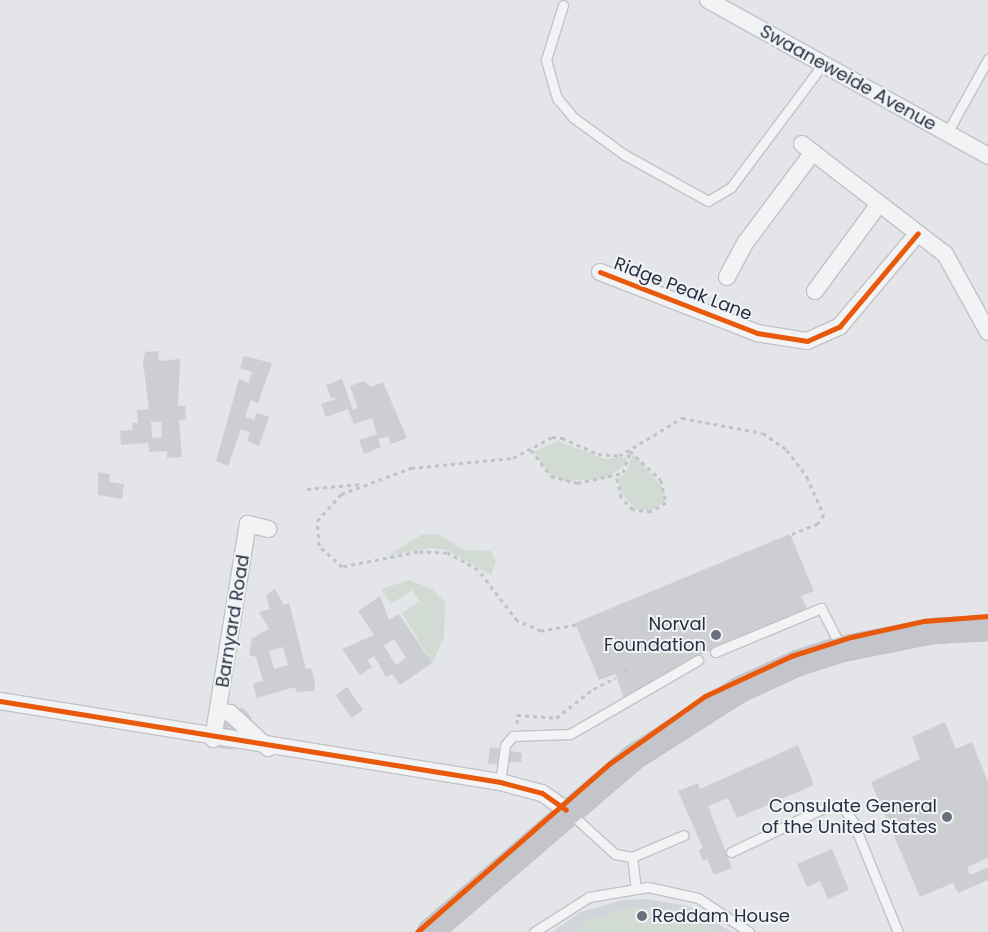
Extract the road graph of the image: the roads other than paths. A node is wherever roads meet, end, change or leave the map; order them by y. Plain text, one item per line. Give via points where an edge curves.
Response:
1 (708, 0) edge
2 (564, 5) dead end
3 (988, 58) edge
4 (823, 64) junction
5 (946, 133) junction
6 (988, 156) edge
7 (879, 204) junction
8 (918, 233) junction
9 (600, 272) dead end
10 (727, 277) dead end
11 (814, 291) dead end
12 (988, 332) edge
13 (268, 529) dead end
14 (988, 628) edge
15 (842, 649) junction
16 (715, 652) dead end
17 (698, 660) dead end
18 (0, 701) edge
19 (220, 712) junction
20 (213, 739) junction
21 (268, 748) junction
22 (500, 782) junction
23 (568, 811) junction
24 (684, 835) dead end
25 (731, 852) dead end
26 (632, 857) junction
27 (636, 888) junction
28 (430, 932) edge
29 (534, 932) edge
30 (749, 932) edge
31 (898, 932) edge

1 - 4 street, Swaaneweide Avenue
2 - 4 lane via 546,60 557,98 574,118 625,155 708,201 731,187
3 - 5 lane
4 - 5 street, Swaaneweide Avenue
5 - 6 street, Swaaneweide Avenue
7 - 8 street
7 - 10 street via 808,148 746,242
7 - 11 street
8 - 9 street, Ridge Peak Lane via 840,326 808,341 757,333
8 - 12 street via 952,264
13 - 19 street, Barnyard Road via 248,524
14 - 15 main road via 932,631
15 - 16 lane via 821,608
15 - 23 main road via 798,663 712,706 634,757
17 - 22 lane via 570,734 513,736 505,745
18 - 20 street
19 - 20 street, Barnyard Road
19 - 21 street via 230,713
20 - 21 street
21 - 22 street
22 - 23 street via 542,793
23 - 26 lane via 615,854
23 - 28 main road
24 - 26 lane
25 - 31 lane via 828,806 842,806 853,822
26 - 27 lane
27 - 29 lane via 588,897
27 - 30 lane via 666,889 698,898

